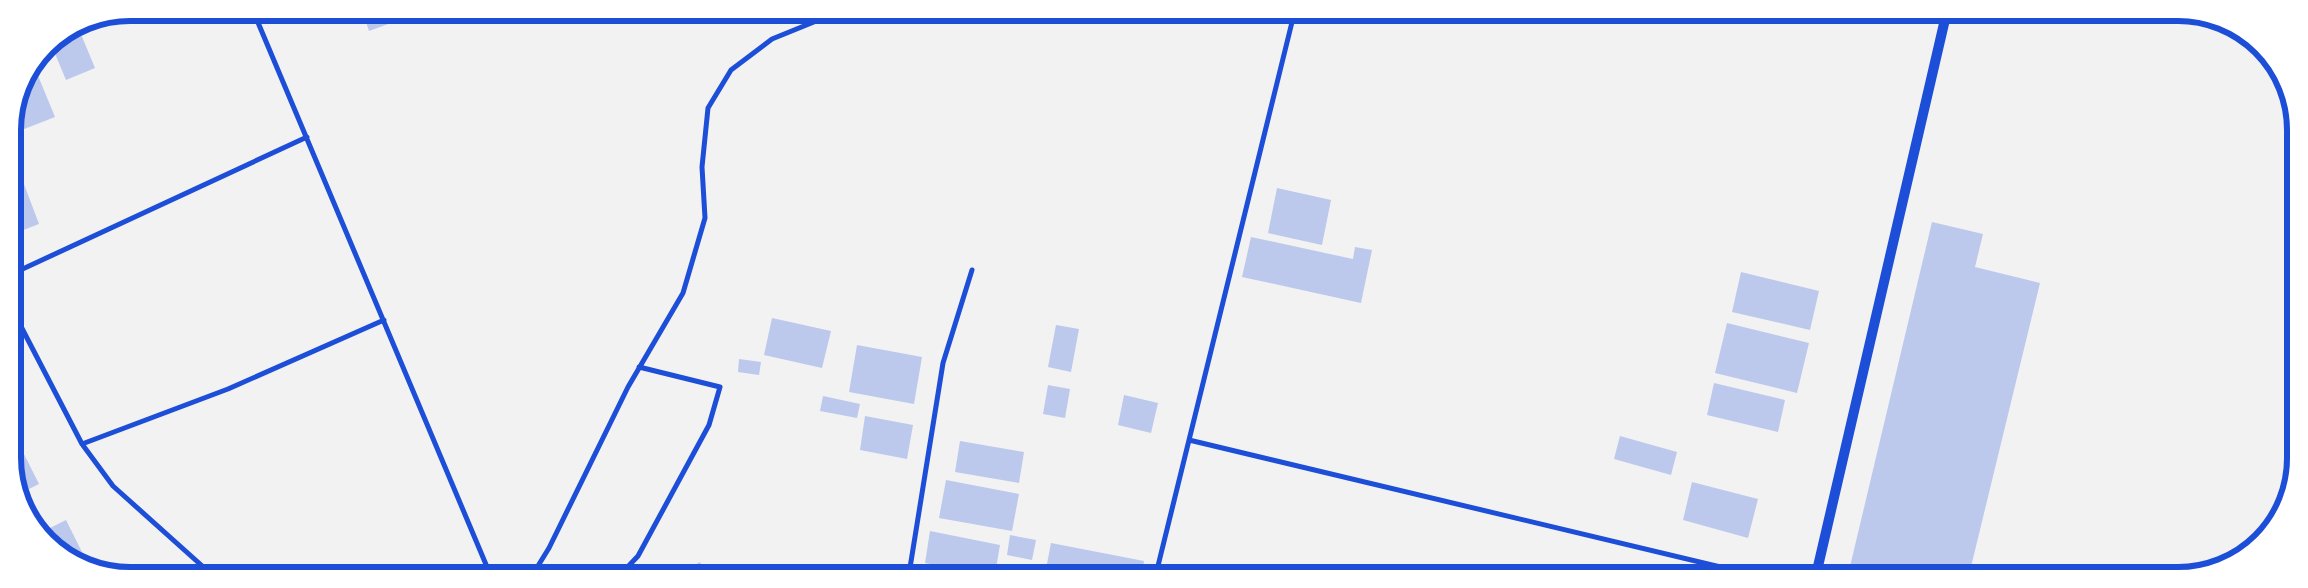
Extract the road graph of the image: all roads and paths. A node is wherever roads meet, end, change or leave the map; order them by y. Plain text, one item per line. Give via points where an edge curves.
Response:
1 (257, 21) edge
2 (816, 21) edge
3 (1292, 21) edge
4 (1944, 21) edge
5 (307, 137) junction
6 (21, 269) edge
7 (972, 270) dead end
8 (384, 320) junction
9 (21, 326) edge
10 (639, 367) junction
11 (1189, 440) junction
12 (82, 444) junction
13 (203, 567) edge
14 (487, 567) edge
15 (537, 567) edge
16 (627, 567) edge
17 (910, 567) edge
18 (1158, 567) edge
19 (1721, 567) edge
20 (1818, 567) edge

1 - 5 street
2 - 10 street via 772,39 731,70 708,108 702,167 705,218 683,293
3 - 11 street
4 - 20 main road
5 - 6 street
5 - 8 street
7 - 17 street via 944,363
8 - 12 street via 228,389
8 - 14 street
9 - 12 street
10 - 15 street
10 - 16 street via 720,387 709,425 638,556
11 - 18 street
11 - 19 street
12 - 13 street via 113,486

